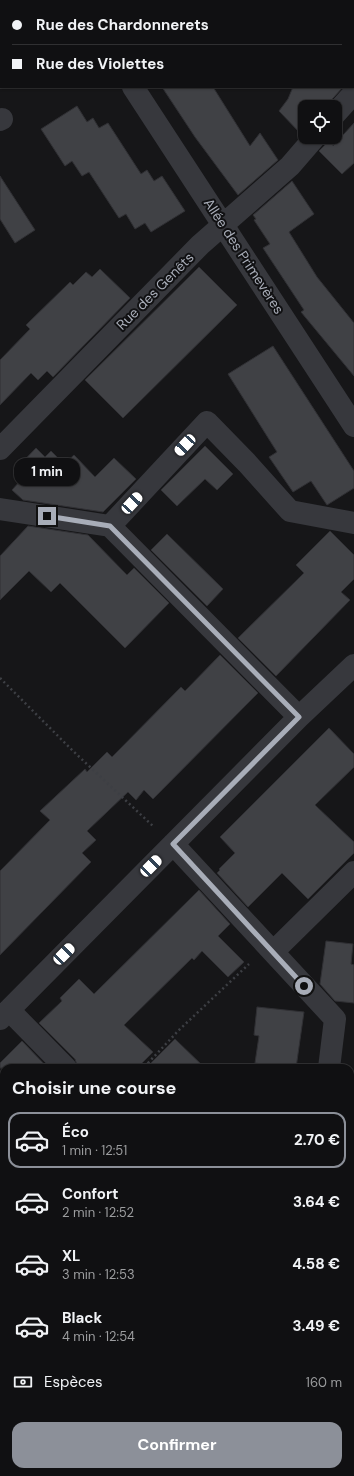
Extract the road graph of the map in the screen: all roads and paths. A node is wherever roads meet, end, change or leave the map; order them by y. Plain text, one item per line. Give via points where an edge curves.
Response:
1 (133, 88) edge
2 (354, 93) edge
3 (342, 106) edge
4 (309, 144) edge
5 (223, 225) junction
6 (354, 426) edge
7 (0, 449) edge
8 (0, 509) edge
9 (354, 523) edge
10 (110, 526) junction
11 (354, 665) edge
12 (0, 678) edge
13 (299, 717) junction
14 (173, 844) junction
15 (354, 872) edge
16 (271, 949) junction
17 (4, 1014) edge
18 (61, 1064) edge
19 (148, 1064) edge
20 (330, 1064) edge

1 - 5 street, Allée des Primevères
2 - 3 street
4 - 5 street, Rue des Genêts via 290,166
5 - 6 street, Allée des Primevères
5 - 7 street, Rue des Genêts via 200,245
8 - 10 street
9 - 10 street via 290,511 207,422
10 - 13 street
11 - 13 street
12 - 14 path via 73,751
13 - 14 street
14 - 16 street
14 - 17 street
15 - 16 street
16 - 19 path via 179,1030
16 - 20 street via 336,1019
17 - 18 street

